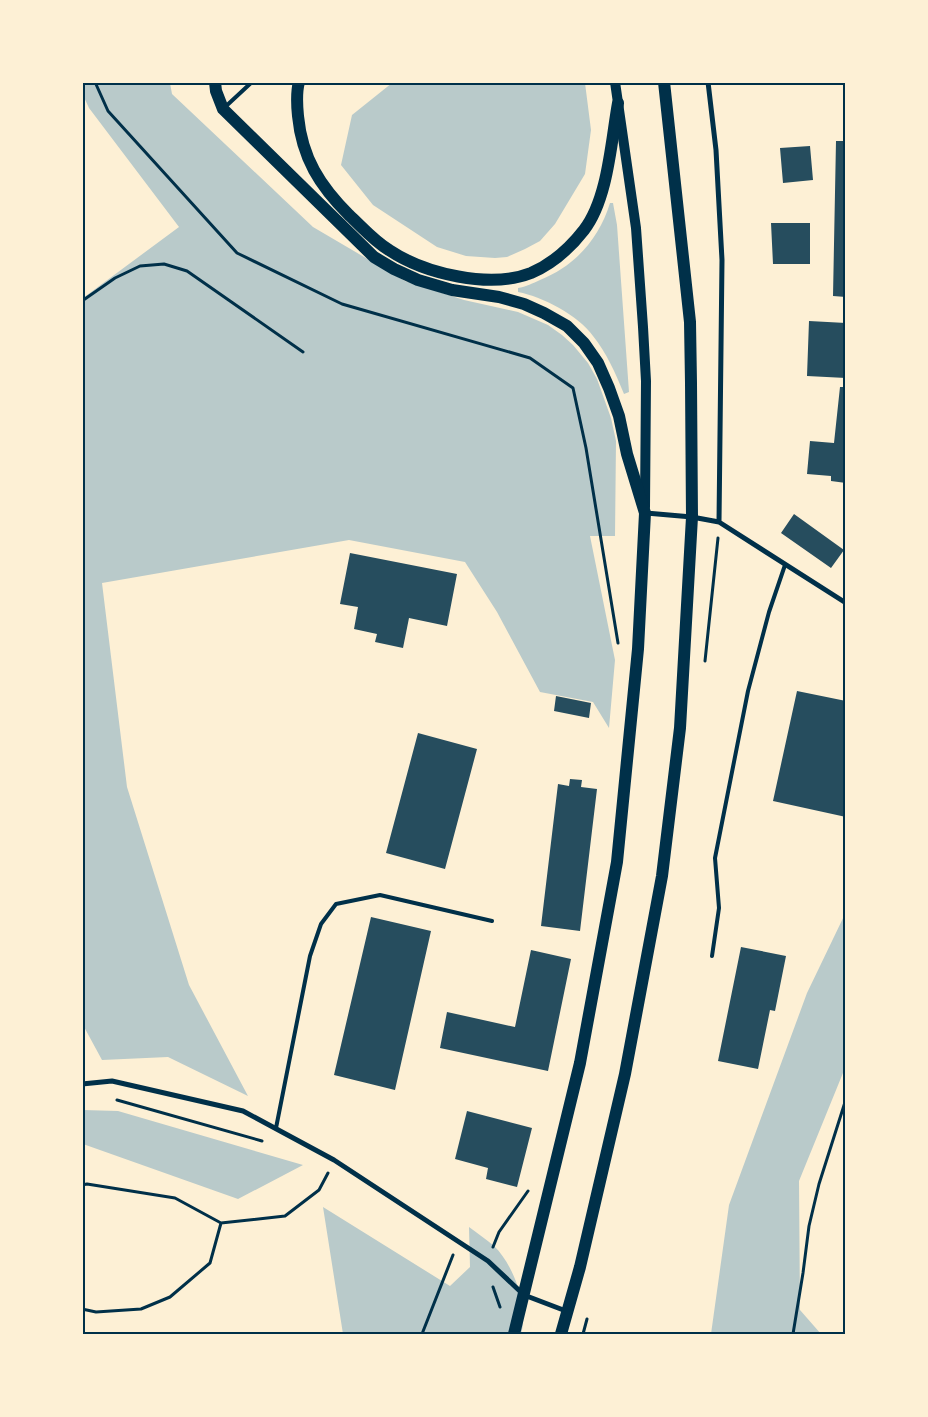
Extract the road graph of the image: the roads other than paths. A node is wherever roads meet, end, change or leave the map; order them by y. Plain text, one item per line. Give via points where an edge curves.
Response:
1 (215, 82) edge
2 (252, 82) edge
3 (299, 82) edge
4 (615, 82) edge
5 (664, 82) edge
6 (708, 82) edge
7 (618, 103) junction
8 (222, 109) junction
9 (645, 513) junction
10 (692, 517) junction
11 (719, 522) junction
12 (785, 565) junction
13 (846, 603) edge
14 (492, 921) dead end
15 (712, 956) dead end
16 (82, 1084) edge
17 (276, 1128) junction
18 (524, 1295) junction
19 (567, 1312) junction
20 (514, 1334) edge
21 (561, 1334) edge

1 - 8 main road
2 - 8 lane
3 - 7 main road via 297,109 304,149 314,172 331,196 389,250 437,272 486,280 530,273 552,261 584,230 604,183
4 - 7 main road
5 - 10 main road via 690,322
6 - 11 street via 716,150 722,260
7 - 9 main road via 636,228 643,327
8 - 9 main road via 374,257 418,280 524,304 567,326 598,363 609,388
9 - 10 street
9 - 18 main road via 638,648 617,862 580,1063
10 - 11 street
10 - 19 main road via 680,728 662,876 625,1074
11 - 12 street
12 - 13 street
12 - 15 lane via 748,691 715,858 719,908
14 - 17 lane via 380,895 336,904 321,924 310,956
16 - 17 street via 112,1082 243,1111
17 - 18 street via 334,1160 488,1261
18 - 19 street
18 - 20 main road
19 - 21 main road

